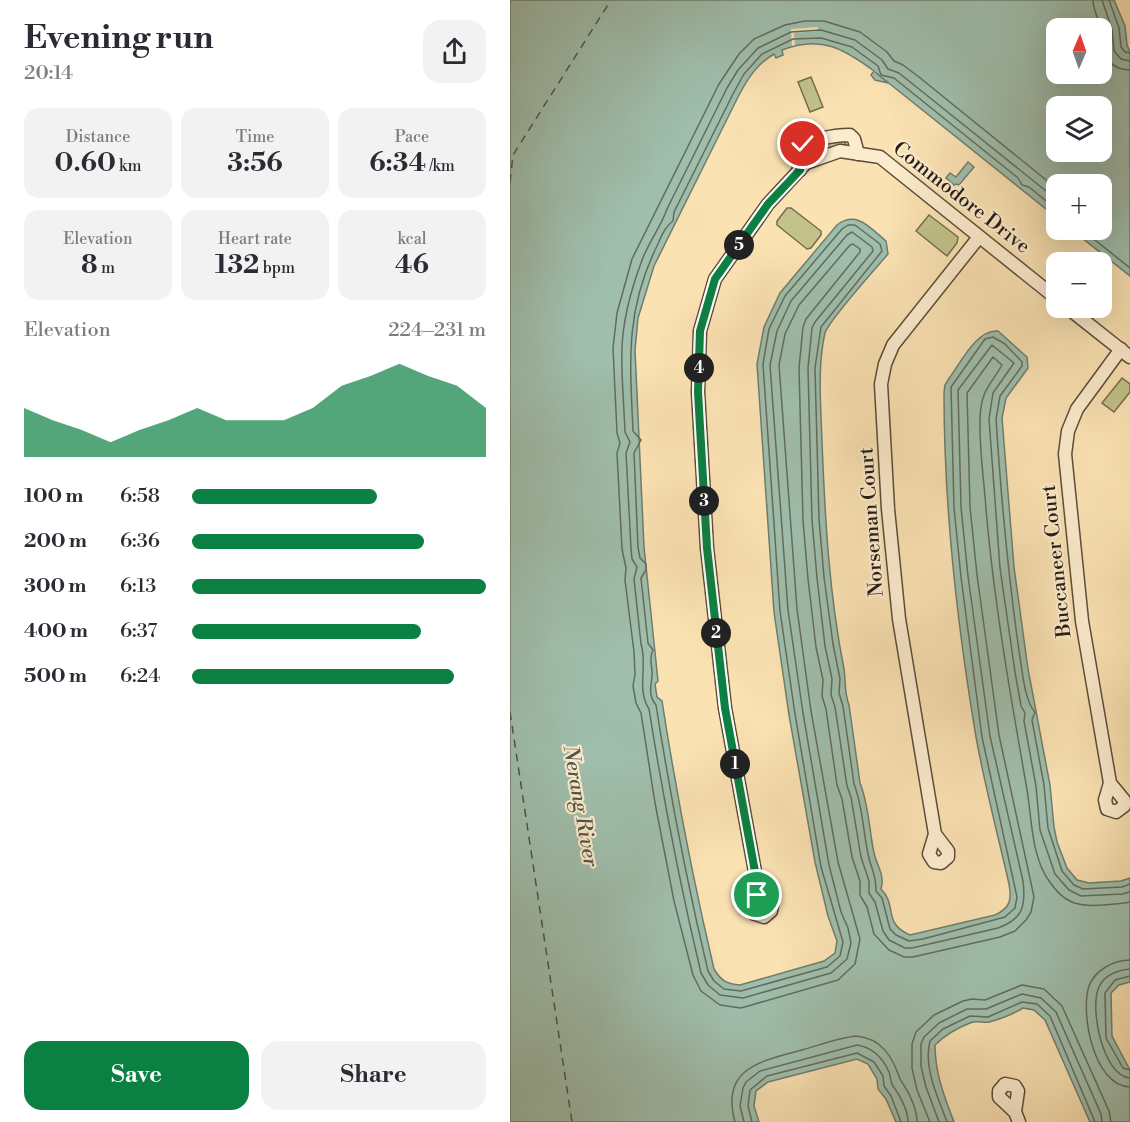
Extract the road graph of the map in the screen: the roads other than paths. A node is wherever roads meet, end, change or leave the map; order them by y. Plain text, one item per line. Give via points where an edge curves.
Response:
1 (858, 154) junction
2 (800, 170) junction
3 (979, 237) junction
4 (1046, 290) edge
5 (1081, 318) edge
6 (1125, 353) edge
7 (1110, 783) dead end
8 (935, 834) dead end
9 (758, 888) dead end

1 - 2 street, Commodore Drive via 840,151 806,163
1 - 2 street via 850,135 803,144 795,152
1 - 3 street, Commodore Drive via 880,157
2 - 9 street, Commodore Drive via 768,204 715,279 700,331 698,392 708,559 725,708
3 - 4 street, Commodore Drive
3 - 8 street, Norseman Court via 893,345 882,384 888,509 899,619
5 - 6 street
6 - 7 street, Buccaneer Court via 1077,409 1068,431 1065,454 1082,621

